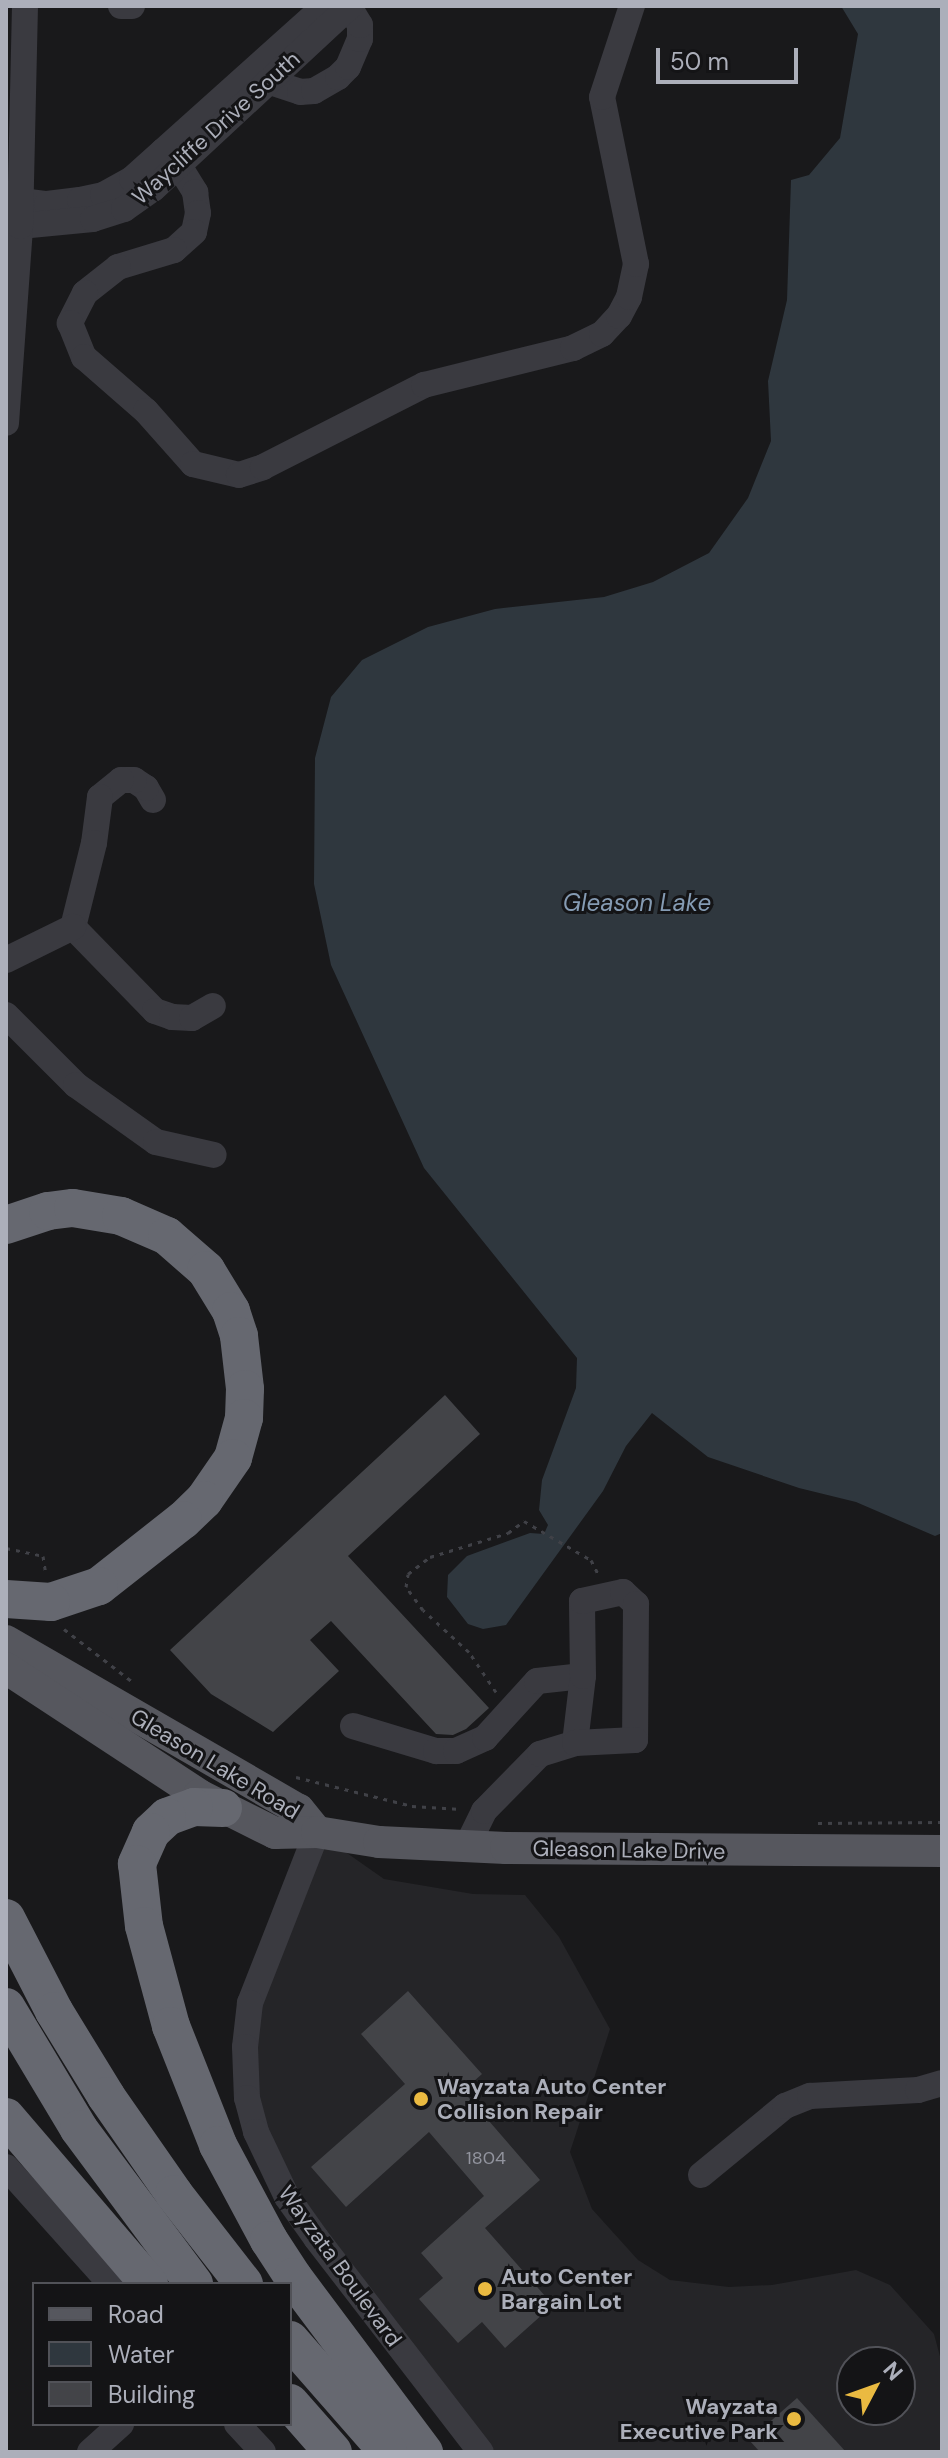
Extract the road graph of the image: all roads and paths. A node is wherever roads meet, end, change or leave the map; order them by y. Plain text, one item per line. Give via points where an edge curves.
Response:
1 (25, 6) edge
2 (121, 6) edge
3 (132, 6) edge
4 (325, 6) edge
5 (349, 6) edge
6 (632, 6) edge
7 (270, 82) junction
8 (171, 158) junction
9 (20, 213) junction
10 (6, 423) edge
11 (153, 800) dead end
12 (73, 927) junction
13 (6, 960) edge
14 (213, 1006) dead end
15 (6, 1015) edge
16 (214, 1155) dead end
17 (6, 1225) edge
18 (6, 1548) edge
19 (46, 1578) dead end
20 (602, 1594) junction
21 (6, 1599) edge
22 (61, 1627) dead end
23 (6, 1641) edge
24 (6, 1668) edge
25 (583, 1676) junction
26 (144, 1690) dead end
27 (511, 1710) junction
28 (353, 1726) dead end
29 (575, 1743) junction
30 (284, 1774) dead end
31 (223, 1808) junction
32 (484, 1811) junction
33 (317, 1832) junction
34 (467, 1846) junction
35 (942, 1851) edge
36 (6, 1918) edge
37 (6, 2007) edge
38 (942, 2083) edge
39 (9, 2123) edge
40 (6, 2167) edge
41 (701, 2175) dead end
42 (109, 2282) edge
43 (147, 2282) edge
44 (193, 2282) edge
45 (242, 2282) edge
46 (292, 2342) edge
47 (292, 2405) edge
48 (119, 2426) edge
49 (239, 2426) edge
50 (280, 2426) edge
51 (90, 2452) edge
52 (263, 2452) edge
53 (303, 2452) edge
54 (333, 2452) edge
55 (388, 2452) edge
56 (424, 2452) edge
57 (481, 2452) edge

1 - 9 street
2 - 3 street
4 - 8 street, Waycliffe Drive South
5 - 7 street, Waycliffe Drive South
5 - 7 street via 360,25 360,39 348,67 314,91
6 - 8 street via 602,97 636,264 619,316 602,334 573,348 424,385 239,475 193,464 146,411 84,357 70,323 85,293 118,267 174,250 194,232 195,192
7 - 8 street, Waycliffe Drive South
8 - 9 street, Waycliffe Drive South via 124,209 93,219
9 - 10 street
11 - 12 street via 134,780 121,780 100,797
12 - 13 street
12 - 14 street via 155,1011 192,1018
15 - 16 street via 76,1085 156,1142
17 - 21 highway via 73,1208 121,1216 167,1236 206,1270 231,1311 245,1389 233,1458 183,1520 88,1591 51,1602
18 - 19 path via 43,1556
20 - 25 street via 582,1601
20 - 27 path via 591,1560 524,1521 508,1533 430,1557 408,1574 406,1587 423,1610 469,1652
20 - 29 street via 623,1592 636,1604 635,1740
22 - 26 path
23 - 33 main road, Gleason Lake Road via 299,1810
24 - 31 main road, Gleason Lake Road
25 - 27 street via 537,1681
25 - 29 street
27 - 28 street via 485,1738 456,1751 436,1751
29 - 32 street via 540,1754
30 - 32 path via 412,1806
31 - 33 main road, Gleason Lake Road via 275,1833
31 - 56 highway via 194,1807 167,1817 151,1832 137,1864 144,1926 171,2026 218,2145 269,2240
32 - 34 street
33 - 34 main road, Gleason Lake Drive via 379,1842
33 - 57 street, Wayzata Boulevard via 250,2003 247,2098 256,2132 287,2197
34 - 35 main road, Gleason Lake Drive
36 - 45 highway via 106,2096
37 - 44 highway via 79,2129
38 - 41 street via 918,2090 810,2096 785,2106
39 - 43 highway
40 - 42 street
46 - 55 highway
47 - 54 highway
48 - 51 street
49 - 52 street
50 - 53 highway

